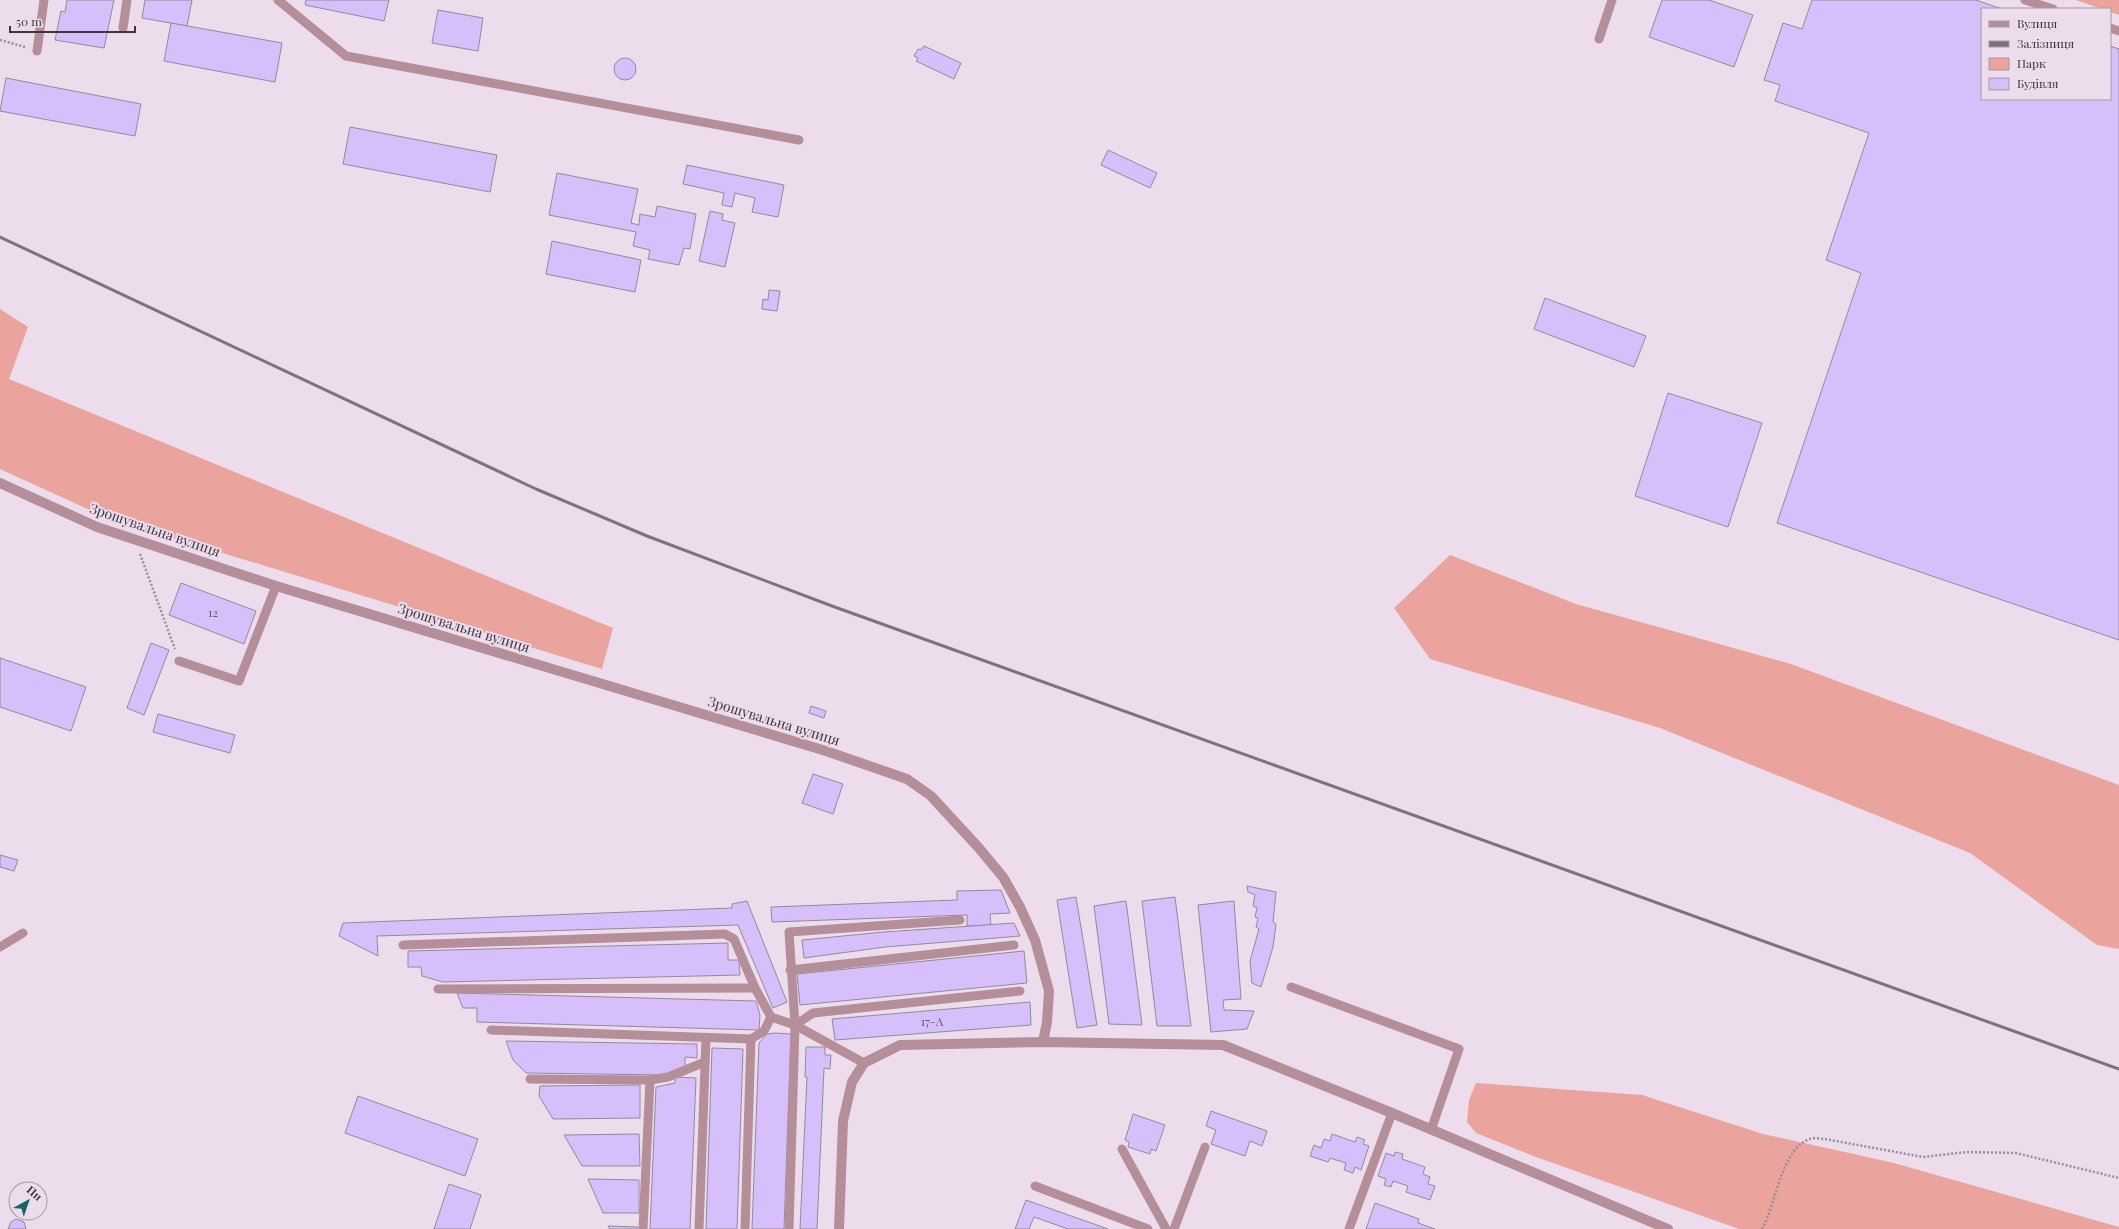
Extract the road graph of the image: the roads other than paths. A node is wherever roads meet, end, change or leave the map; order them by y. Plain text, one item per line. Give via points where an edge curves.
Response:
1 (44, 0) edge
2 (127, 0) edge
3 (278, 0) edge
4 (1612, 0) edge
5 (2025, 0) edge
6 (2050, 8) edge
7 (123, 28) dead end
8 (1599, 39) dead end
9 (37, 51) road end
10 (798, 140) dead end
11 (0, 483) edge
12 (276, 586) junction
13 (179, 661) road end
14 (960, 920) dead end
15 (23, 933) dead end
16 (403, 945) dead end
17 (1014, 945) dead end
18 (0, 947) edge
19 (790, 970) junction
20 (1291, 987) dead end
21 (755, 988) junction
22 (438, 989) dead end
23 (1020, 991) dead end
24 (771, 1017) junction
25 (795, 1025) junction
26 (491, 1030) dead end
27 (706, 1038) junction
28 (751, 1039) junction
29 (1043, 1042) junction
30 (705, 1062) junction
31 (864, 1063) junction
32 (530, 1079) dead end
33 (650, 1080) junction
34 (1392, 1113) junction
35 (1431, 1130) junction
36 (1205, 1147) dead end
37 (1122, 1149) dead end
38 (1034, 1186) dead end
39 (643, 1229) edge
40 (699, 1229) edge
41 (745, 1229) edge
42 (789, 1229) edge
43 (839, 1229) edge
44 (1148, 1229) edge
45 (1166, 1229) edge
46 (1174, 1229) edge
47 (1349, 1229) edge
48 (1668, 1229) edge

1 - 9 lane
2 - 7 lane
3 - 10 lane via 346,56
4 - 8 lane
5 - 6 lane
11 - 12 street, Зрошувальна вулиця via 97,526
12 - 13 lane via 240,681
12 - 29 street, Зрошувальна вулиця via 811,746 907,779 931,796 978,847 1003,877 1020,907 1035,940 1049,991
14 - 19 lane via 789,932
15 - 18 lane
16 - 21 lane via 725,934 734,939
17 - 19 lane
19 - 25 lane
20 - 35 lane via 1460,1049
21 - 22 lane
21 - 24 lane
23 - 25 lane via 813,1013
24 - 25 lane
24 - 28 lane via 764,1032
25 - 31 lane
25 - 42 lane
26 - 27 lane
27 - 28 lane
27 - 30 lane
28 - 41 lane
29 - 31 street via 900,1045
29 - 34 street via 1223,1045
30 - 33 lane via 668,1077
30 - 40 lane
31 - 43 street via 852,1082 843,1121
32 - 33 lane
33 - 39 lane
34 - 35 street
34 - 47 lane
35 - 48 street
36 - 46 lane
37 - 45 lane
38 - 44 lane

